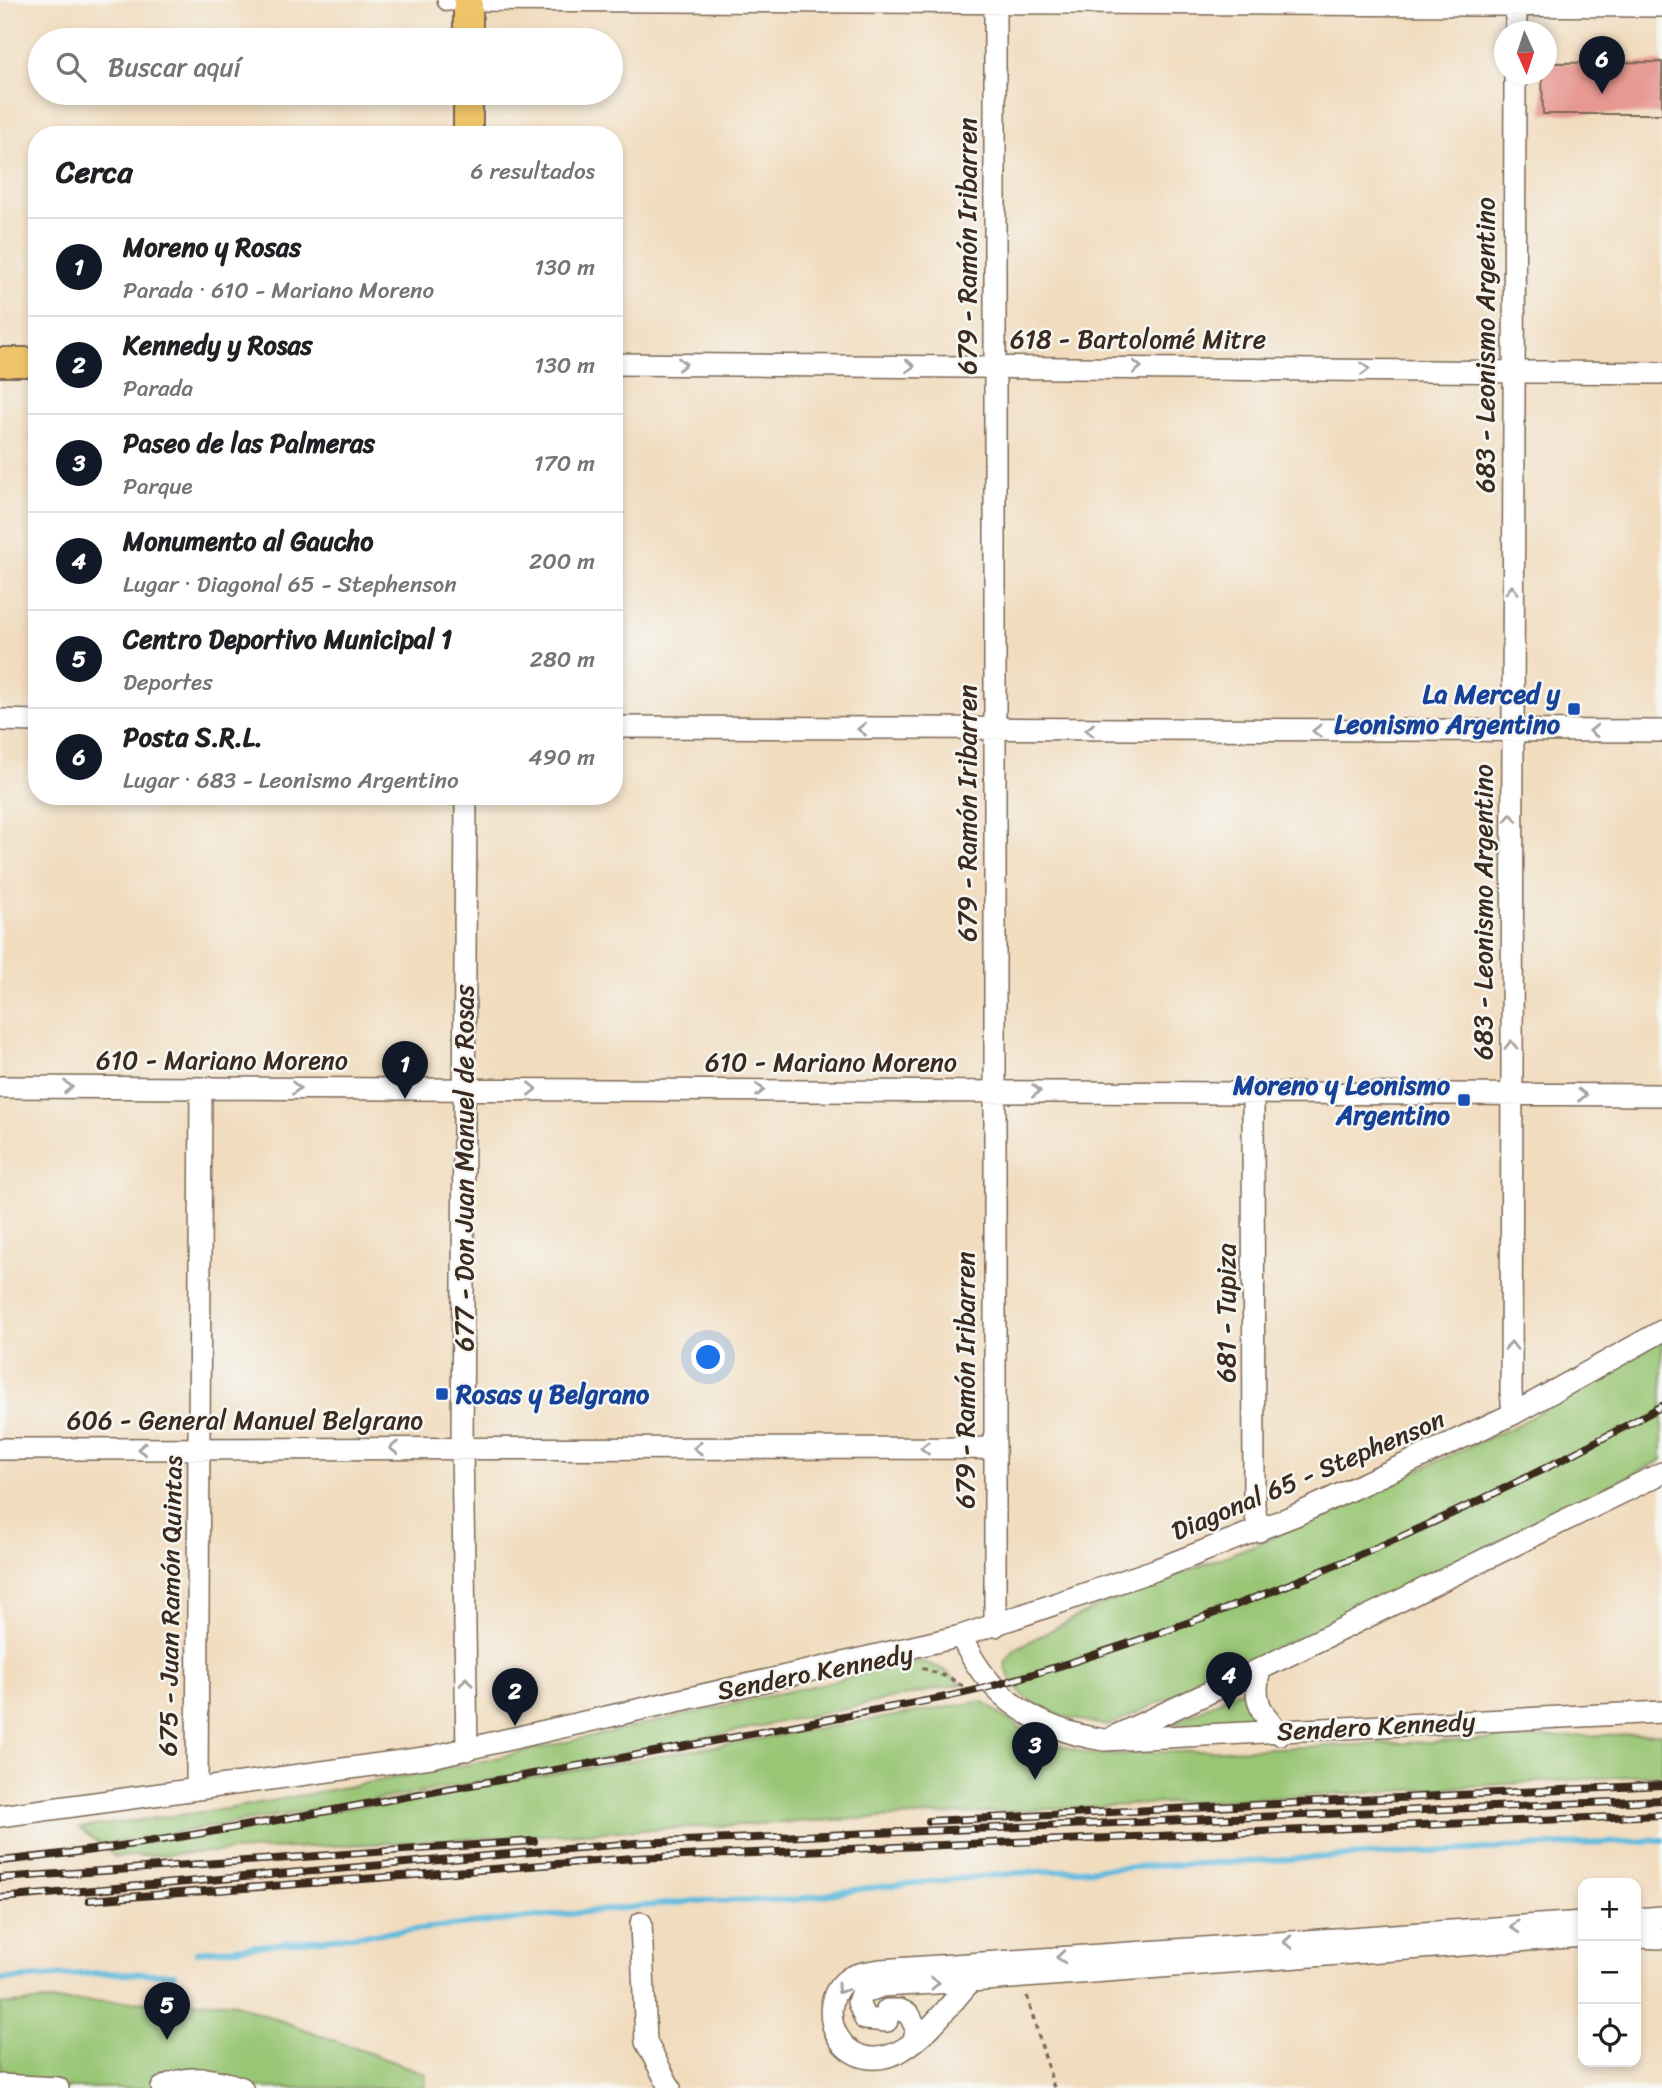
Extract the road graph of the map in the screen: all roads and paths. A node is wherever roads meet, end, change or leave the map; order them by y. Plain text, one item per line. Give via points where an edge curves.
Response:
1 (448, 0) edge
2 (468, 0) edge
3 (995, 2) edge
4 (1516, 2) edge
5 (1662, 6) edge
6 (1516, 21) edge
7 (468, 28) edge
8 (1515, 84) edge
9 (468, 105) edge
10 (468, 126) edge
11 (0, 362) edge
12 (28, 362) edge
13 (623, 364) edge
14 (995, 366) junction
15 (1513, 370) junction
16 (1662, 373) edge
17 (0, 720) edge
18 (28, 721) edge
19 (623, 727) edge
20 (996, 729) junction
21 (1662, 731) edge
22 (1511, 732) junction
23 (466, 805) edge
24 (0, 1087) edge
25 (201, 1088) junction
26 (464, 1089) junction
27 (992, 1090) junction
28 (1253, 1095) junction
29 (1511, 1095) junction
30 (1662, 1095) edge
31 (1662, 1331) edge
32 (1513, 1414) junction
33 (462, 1447) junction
34 (994, 1448) junction
35 (0, 1449) edge
36 (200, 1449) junction
37 (1662, 1473) edge
38 (1259, 1531) junction
39 (995, 1626) junction
40 (961, 1636) junction
41 (919, 1668) dead end
42 (1260, 1669) junction
43 (969, 1691) dead end
44 (1662, 1712) edge
45 (1280, 1734) junction
46 (1104, 1740) junction
47 (467, 1750) junction
48 (197, 1789) junction
49 (0, 1816) edge
50 (1662, 1917) edge
51 (1641, 1920) edge
52 (1641, 1922) edge
53 (641, 1923) dead end
54 (1578, 1923) edge
55 (1662, 1924) edge
56 (1578, 1936) edge
57 (1641, 1937) edge
58 (1662, 1938) edge
59 (1008, 1978) junction
60 (971, 1981) junction
61 (914, 2041) junction
62 (0, 2085) edge
63 (58, 2088) edge
64 (162, 2088) edge
65 (242, 2088) edge
66 (670, 2088) edge
67 (1054, 2088) edge

1 - 2 street
2 - 3 street
2 - 7 main road
3 - 4 street
3 - 14 street, 679 - Ramón Iribarren
4 - 5 street
4 - 6 street
8 - 15 street, 683 - Leonismo Argentino
9 - 10 main road
11 - 12 main road
13 -> 14 street, 618 - Bartolomé Mitre
14 -> 15 street, 618 - Bartolomé Mitre
14 - 20 street, 679 - Ramón Iribarren
15 - 16 street, 618 - Bartolomé Mitre
22 -> 15 street, 683 - Leonismo Argentino
17 - 18 street
20 -> 19 street
22 -> 20 street
20 - 27 street, 679 - Ramón Iribarren
21 -> 22 street
29 -> 22 street, 683 - Leonismo Argentino
23 - 26 street, 677 - Don Juan Manuel de Rosas
24 -> 25 street, 610 - Mariano Moreno
25 -> 26 street, 610 - Mariano Moreno
25 - 36 street, 675 - Juan Ramón Quintas
26 -> 27 street, 610 - Mariano Moreno
26 - 33 street, 677 - Don Juan Manuel de Rosas
27 -> 28 street, 610 - Mariano Moreno
27 - 34 street, 679 - Ramón Iribarren
28 - 29 street, 610 - Mariano Moreno
28 - 38 street, 681 - Tupiza via 1254,1506
29 -> 30 street, 610 - Mariano Moreno
32 -> 29 street, 683 - Leonismo Argentino
31 - 32 street, Diagonal 65 - Stephenson
32 - 38 street, Diagonal 65 - Stephenson
34 -> 33 street, 606 - General Manuel Belgrano
33 -> 36 street, 606 - General Manuel Belgrano
47 -> 33 street, 677 - Don Juan Manuel de Rosas
34 - 39 street, 679 - Ramón Iribarren
36 -> 35 street, 606 - General Manuel Belgrano
36 - 48 street, 675 - Juan Ramón Quintas
37 - 42 street
38 - 39 street, Diagonal 65 - Stephenson
39 - 40 street, Diagonal 65 - Stephenson
40 - 46 street via 974,1665 1009,1701 1052,1728
40 - 47 street, Diagonal 65 - Stephenson
41 - 43 path, Sendero Kennedy via 950,1678
42 - 45 street via 1254,1689 1258,1707
42 - 46 street
44 - 45 street
45 - 46 street
47 - 48 street, Diagonal 65 - Stephenson
48 - 49 street, Diagonal 65 - Stephenson
50 - 51 street
52 - 55 street
53 - 66 street via 646,2042
54 -> 61 street via 880,1970 858,1974 842,1985 833,2003 833,2025 847,2049 869,2060 883,2058
56 - 59 street
57 - 58 street
59 - 60 street
59 - 67 path via 1030,2001
60 - 61 street
61 -> 60 street via 916,2028 909,2014 887,2010 887,2021 865,2019 858,2002 861,1994 882,1986
62 - 63 street
64 - 65 street via 185,2079 206,2079

